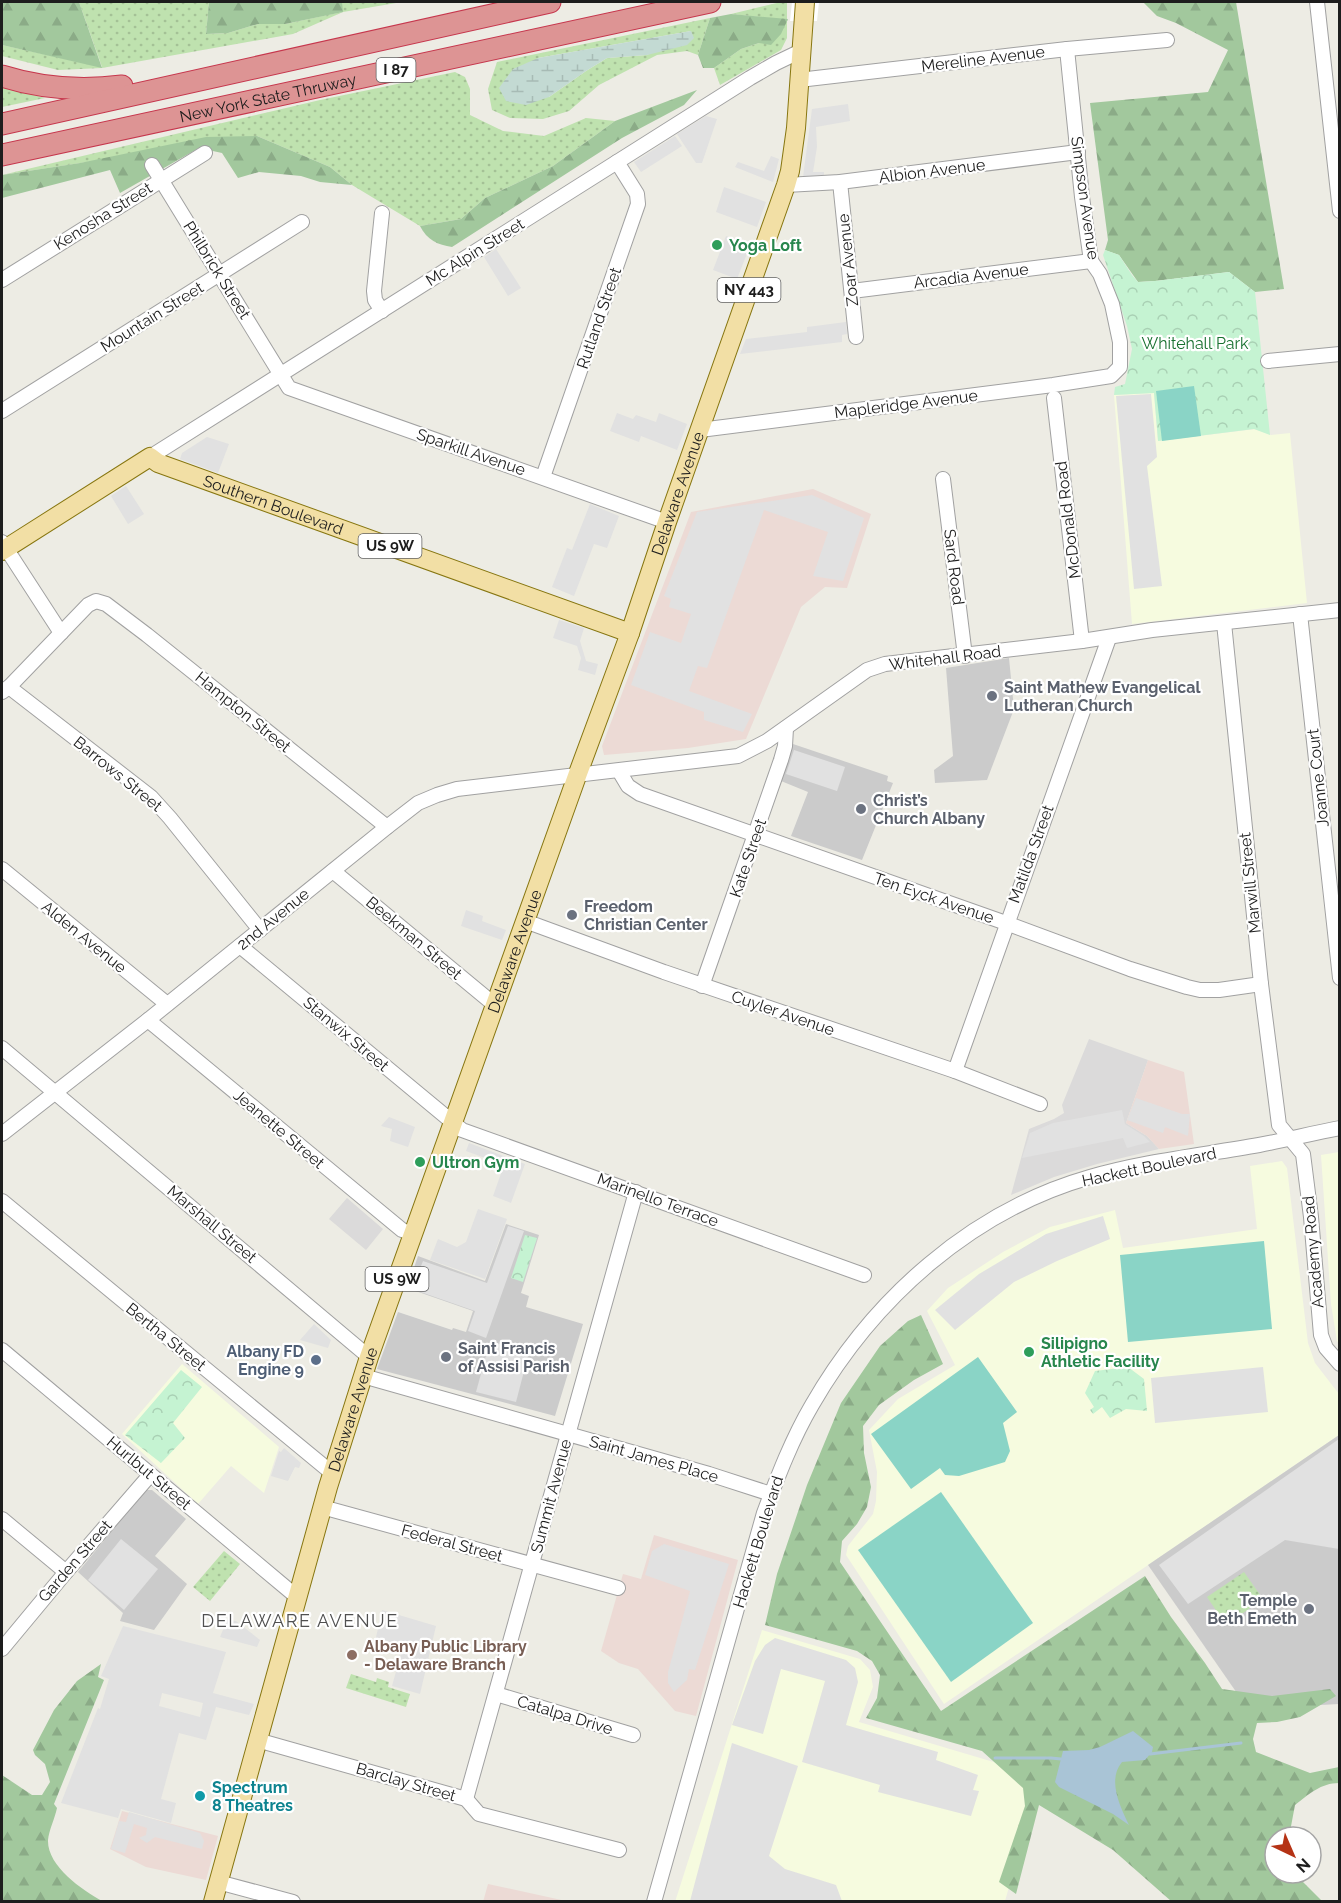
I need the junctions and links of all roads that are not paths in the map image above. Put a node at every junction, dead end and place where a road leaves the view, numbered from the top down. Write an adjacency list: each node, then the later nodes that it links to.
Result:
1 (550, 2): 8 (highway, New York State Thruway / I 87)
2 (710, 2): 12 (highway, New York State Thruway / I 87)
3 (805, 2): 7 (main road, Delaware Avenue / NY 443)
4 (1317, 2): 22 (street)
5 (1167, 40): 6 (street, Mereline Avenue)
6 (1067, 49): 10 (street, Mereline Avenue); 13 (street, Simpson Avenue)
7 (801, 51): 10 (main road, Delaware Avenue / NY 443); 17 (street, Mc Alpin Street)
8 (238, 71): 9 (highway); 11 (highway, New York State Thruway / I 87)
9 (2, 76)
10 (799, 80): 21 (main road, Delaware Avenue / NY 443)
11 (2, 124)
12 (81, 138): 15 (highway, New York State Thruway / I 87); 16 (highway)
13 (1078, 152): 20 (street, Albion Avenue); 25 (street, Simpson Avenue)
14 (205, 153): 19 (street, Kenosha Street)
15 (2, 155)
16 (2, 161)
17 (617, 162): 29 (street, Mc Alpin Street); 39 (street, Rutland Street)
18 (152, 165): 19 (street, Philbrick Street)
19 (161, 180): 26 (street, Philbrick Street); 27 (street, Kenosha Street)
20 (840, 183): 21 (street, Albion Avenue); 28 (street, Zoar Avenue)
21 (786, 185): 37 (main road, Delaware Avenue / NY 443)
22 (1340, 211)
23 (382, 213): 29 (street)
24 (302, 222): 26 (street, Mountain Street)
25 (1091, 261): 28 (street, Arcadia Avenue); 34 (street, Simpson Avenue)
26 (220, 274): 33 (street, Philbrick Street); 36 (street, Mountain Street)
27 (2, 280)
28 (852, 291): 30 (street, Zoar Avenue)
29 (381, 311): 33 (street, Mc Alpin Street)
30 (856, 337)
31 (1340, 354): 32 (street)
32 (1268, 361)
33 (281, 374): 38 (street, Mc Alpin Street); 39 (street, Sparkill Avenue)
34 (1112, 376): 37 (street, Mapleridge Avenue)
35 (1054, 398): 49 (street, McDonald Road)
36 (2, 411)
37 (700, 430): 41 (main road, Delaware Avenue / NY 443)
38 (150, 457): 42 (main road); 47 (main road, Southern Boulevard / US 9W)
39 (543, 477): 41 (street, Sparkill Avenue)
40 (943, 479): 50 (street, Sard Road)
41 (667, 522): 47 (main road, Delaware Avenue / NY 443)
42 (3, 547): 46 (street)
43 (1340, 610): 44 (street, Whitehall Road)
44 (1300, 614): 45 (street, Whitehall Road); 63 (street, Joanne Court)
45 (1224, 623): 48 (street, Whitehall Road); 64 (street, Marwill Street)
46 (61, 633): 51 (street); 55 (street, Hampton Street)
47 (630, 633): 54 (main road, Delaware Avenue / US 9W)
48 (1109, 638): 49 (street, Whitehall Road); 60 (street, Matilda Street)
49 (1082, 641): 50 (street, Whitehall Road)
50 (965, 656): 52 (street, Whitehall Road)
51 (5, 689): 61 (street, Barrows Street)
52 (786, 728): 53 (street, Whitehall Road); 56 (street, Kate Street)
53 (619, 771): 54 (street, Whitehall Road); 56 (street, Ten Eyck Avenue)
54 (576, 776): 55 (street, 2nd Avenue); 59 (main road, Delaware Avenue / US 9W)
55 (387, 827): 58 (street, 2nd Avenue)
56 (756, 836): 60 (street, Ten Eyck Avenue); 65 (street, Kate Street)
57 (2, 869): 66 (street, Alden Avenue)
58 (333, 871): 61 (street, 2nd Avenue); 67 (street, Beekman Street)
59 (525, 921): 65 (street, Cuyler Avenue); 67 (main road, Delaware Avenue / US 9W)
60 (1006, 923): 64 (street, Ten Eyck Avenue); 70 (street, Matilda Street)
61 (260, 930): 62 (street, 2nd Avenue)
62 (240, 946): 66 (street, 2nd Avenue); 73 (street, Stanwix Street)
63 (1340, 978)
64 (1261, 984): 76 (street, Marwill Street)
65 (702, 986): 70 (street, Cuyler Avenue)
66 (167, 1004): 68 (street, 2nd Avenue)
67 (496, 1006): 73 (main road, Delaware Avenue / US 9W)
68 (148, 1020): 71 (street, 2nd Avenue); 79 (street, Jeanette Street)
69 (2, 1048): 71 (street, Marshall Street)
70 (955, 1071): 72 (street, Cuyler Avenue)
71 (54, 1093): 75 (street, 2nd Avenue); 82 (street, Marshall Street)
72 (1040, 1104)
73 (453, 1123): 77 (street, Marinello Terrace); 79 (main road, Delaware Avenue / US 9W)
74 (1340, 1128): 76 (street, Hackett Boulevard)
75 (2, 1134)
76 (1290, 1138): 83 (street, Academy Road); 88 (street, Hackett Boulevard)
77 (636, 1192): 80 (street, Marinello Terrace); 85 (street, Summit Avenue)
78 (2, 1201): 86 (street, Bertha Street)
79 (413, 1234): 82 (main road, Delaware Avenue / US 9W)
80 (864, 1275)
81 (2, 1350): 87 (street, Hurlbut Street)
82 (369, 1357): 84 (main road, Delaware Avenue / US 9W)
83 (1340, 1364)
84 (363, 1376): 85 (street, Saint James Place); 86 (main road, Delaware Avenue / US 9W)
85 (568, 1435): 88 (street, Saint James Place); 91 (street, Summit Avenue)
86 (332, 1473): 89 (main road, Delaware Avenue / US 9W)
87 (150, 1474): 92 (street, Garden Street); 94 (street, Hurlbut Street)
88 (771, 1494): 104 (street, Hackett Boulevard)
89 (322, 1507): 91 (street, Federal Street); 94 (main road, Delaware Avenue / US 9W)
90 (2, 1519): 92 (street)
91 (532, 1565): 93 (street, Federal Street); 96 (street, Summit Avenue)
92 (66, 1572): 95 (street, Garden Street)
93 (618, 1588)
94 (297, 1597): 98 (main road, Delaware Avenue / US 9W)
95 (2, 1649)
96 (496, 1694): 97 (street, Catalpa Drive); 99 (street, Summit Avenue)
97 (633, 1735)
98 (257, 1740): 99 (street, Barclay Street); 101 (main road, Delaware Avenue / US 9W)
99 (466, 1799): 100 (street, Barclay Street)
100 (619, 1850)
101 (218, 1882): 102 (main road, Delaware Avenue / US 9W); 103 (street)
102 (213, 1902)
103 (293, 1902)
104 (654, 1902)

